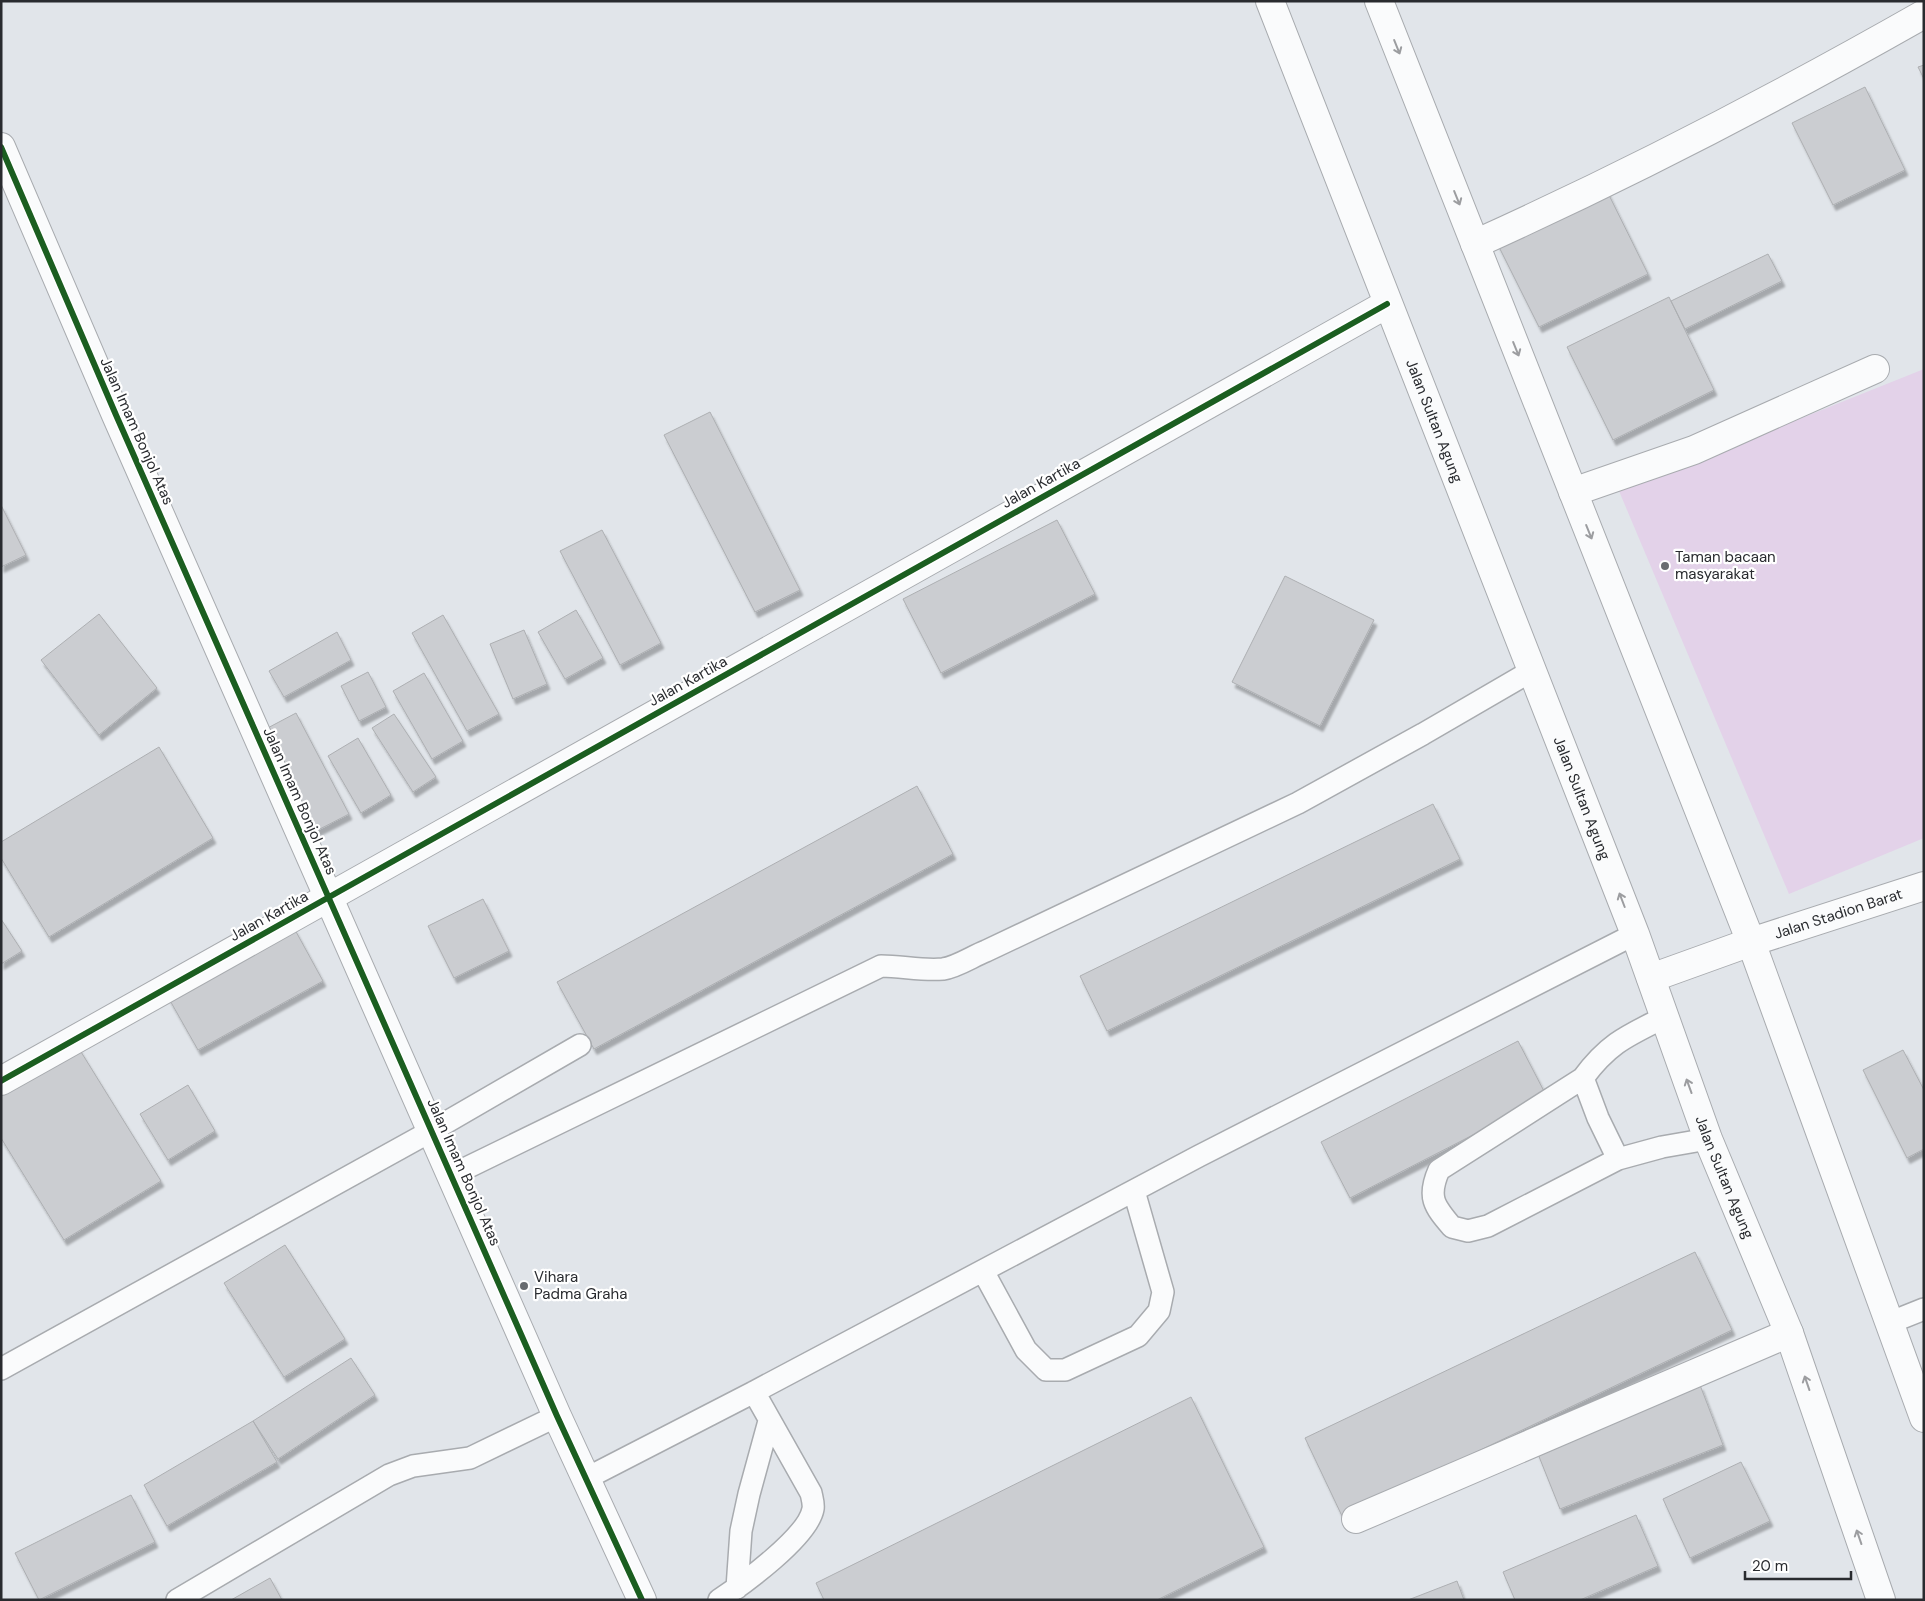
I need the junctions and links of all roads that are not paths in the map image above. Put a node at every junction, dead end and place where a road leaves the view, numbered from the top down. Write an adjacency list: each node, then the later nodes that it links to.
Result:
1 (1270, 1): 6 (street, Jalan Sultan Agung)
2 (1379, 1): 5 (street, one-way to 5)
3 (1924, 14): 5 (street)
4 (1, 148): 11 (street, Jalan Imam Bonjol Atas)
5 (1475, 244): 8 (street, one-way to 8)
6 (1387, 304): 9 (street, Jalan Sultan Agung); 11 (street, Jalan Kartika)
7 (1875, 369): 8 (street)
8 (1573, 492): 13 (street, one-way to 13)
9 (1533, 670): 12 (street, Jalan Sultan Agung, one-way to 9); 22 (lane)
10 (1924, 886): 13 (street, Jalan Stadion Barat)
11 (329, 896): 18 (street, Jalan Kartika); 19 (street, Jalan Imam Bonjol Atas)
12 (1635, 934): 14 (street, Jalan Sultan Agung); 23 (lane)
13 (1751, 942): 14 (street, Jalan Stadion Barat); 26 (street)
14 (1651, 978): 15 (street, Jalan Sultan Agung)
15 (1665, 1017): 17 (lane); 20 (street, Jalan Sultan Agung, one-way to 15)
16 (580, 1045): 19 (lane)
17 (1583, 1078): 21 (lane); 21 (lane)
18 (1, 1081)
19 (433, 1130): 22 (street, Jalan Imam Bonjol Atas); 28 (lane)
20 (1708, 1139): 21 (lane); 27 (street, Jalan Sultan Agung)
21 (1618, 1158)
22 (452, 1175): 30 (street, Jalan Imam Bonjol Atas)
23 (1134, 1191): 24 (lane); 24 (lane)
24 (983, 1271): 29 (lane)
25 (1924, 1309): 26 (lane)
26 (1889, 1323): 31 (street)
27 (1789, 1333): 34 (street); 39 (street, Jalan Sultan Agung, one-way to 27)
28 (1, 1369)
29 (754, 1392): 32 (lane); 33 (lane)
30 (557, 1416): 33 (street, Jalan Imam Bonjol Atas); 36 (lane)
31 (1924, 1418)
32 (769, 1421): 35 (lane); 35 (lane)
33 (587, 1478): 37 (street, Jalan Imam Bonjol Atas)
34 (1356, 1519)
35 (737, 1588): 38 (lane)
36 (176, 1600)
37 (642, 1600)
38 (718, 1600)
39 (1881, 1600)

